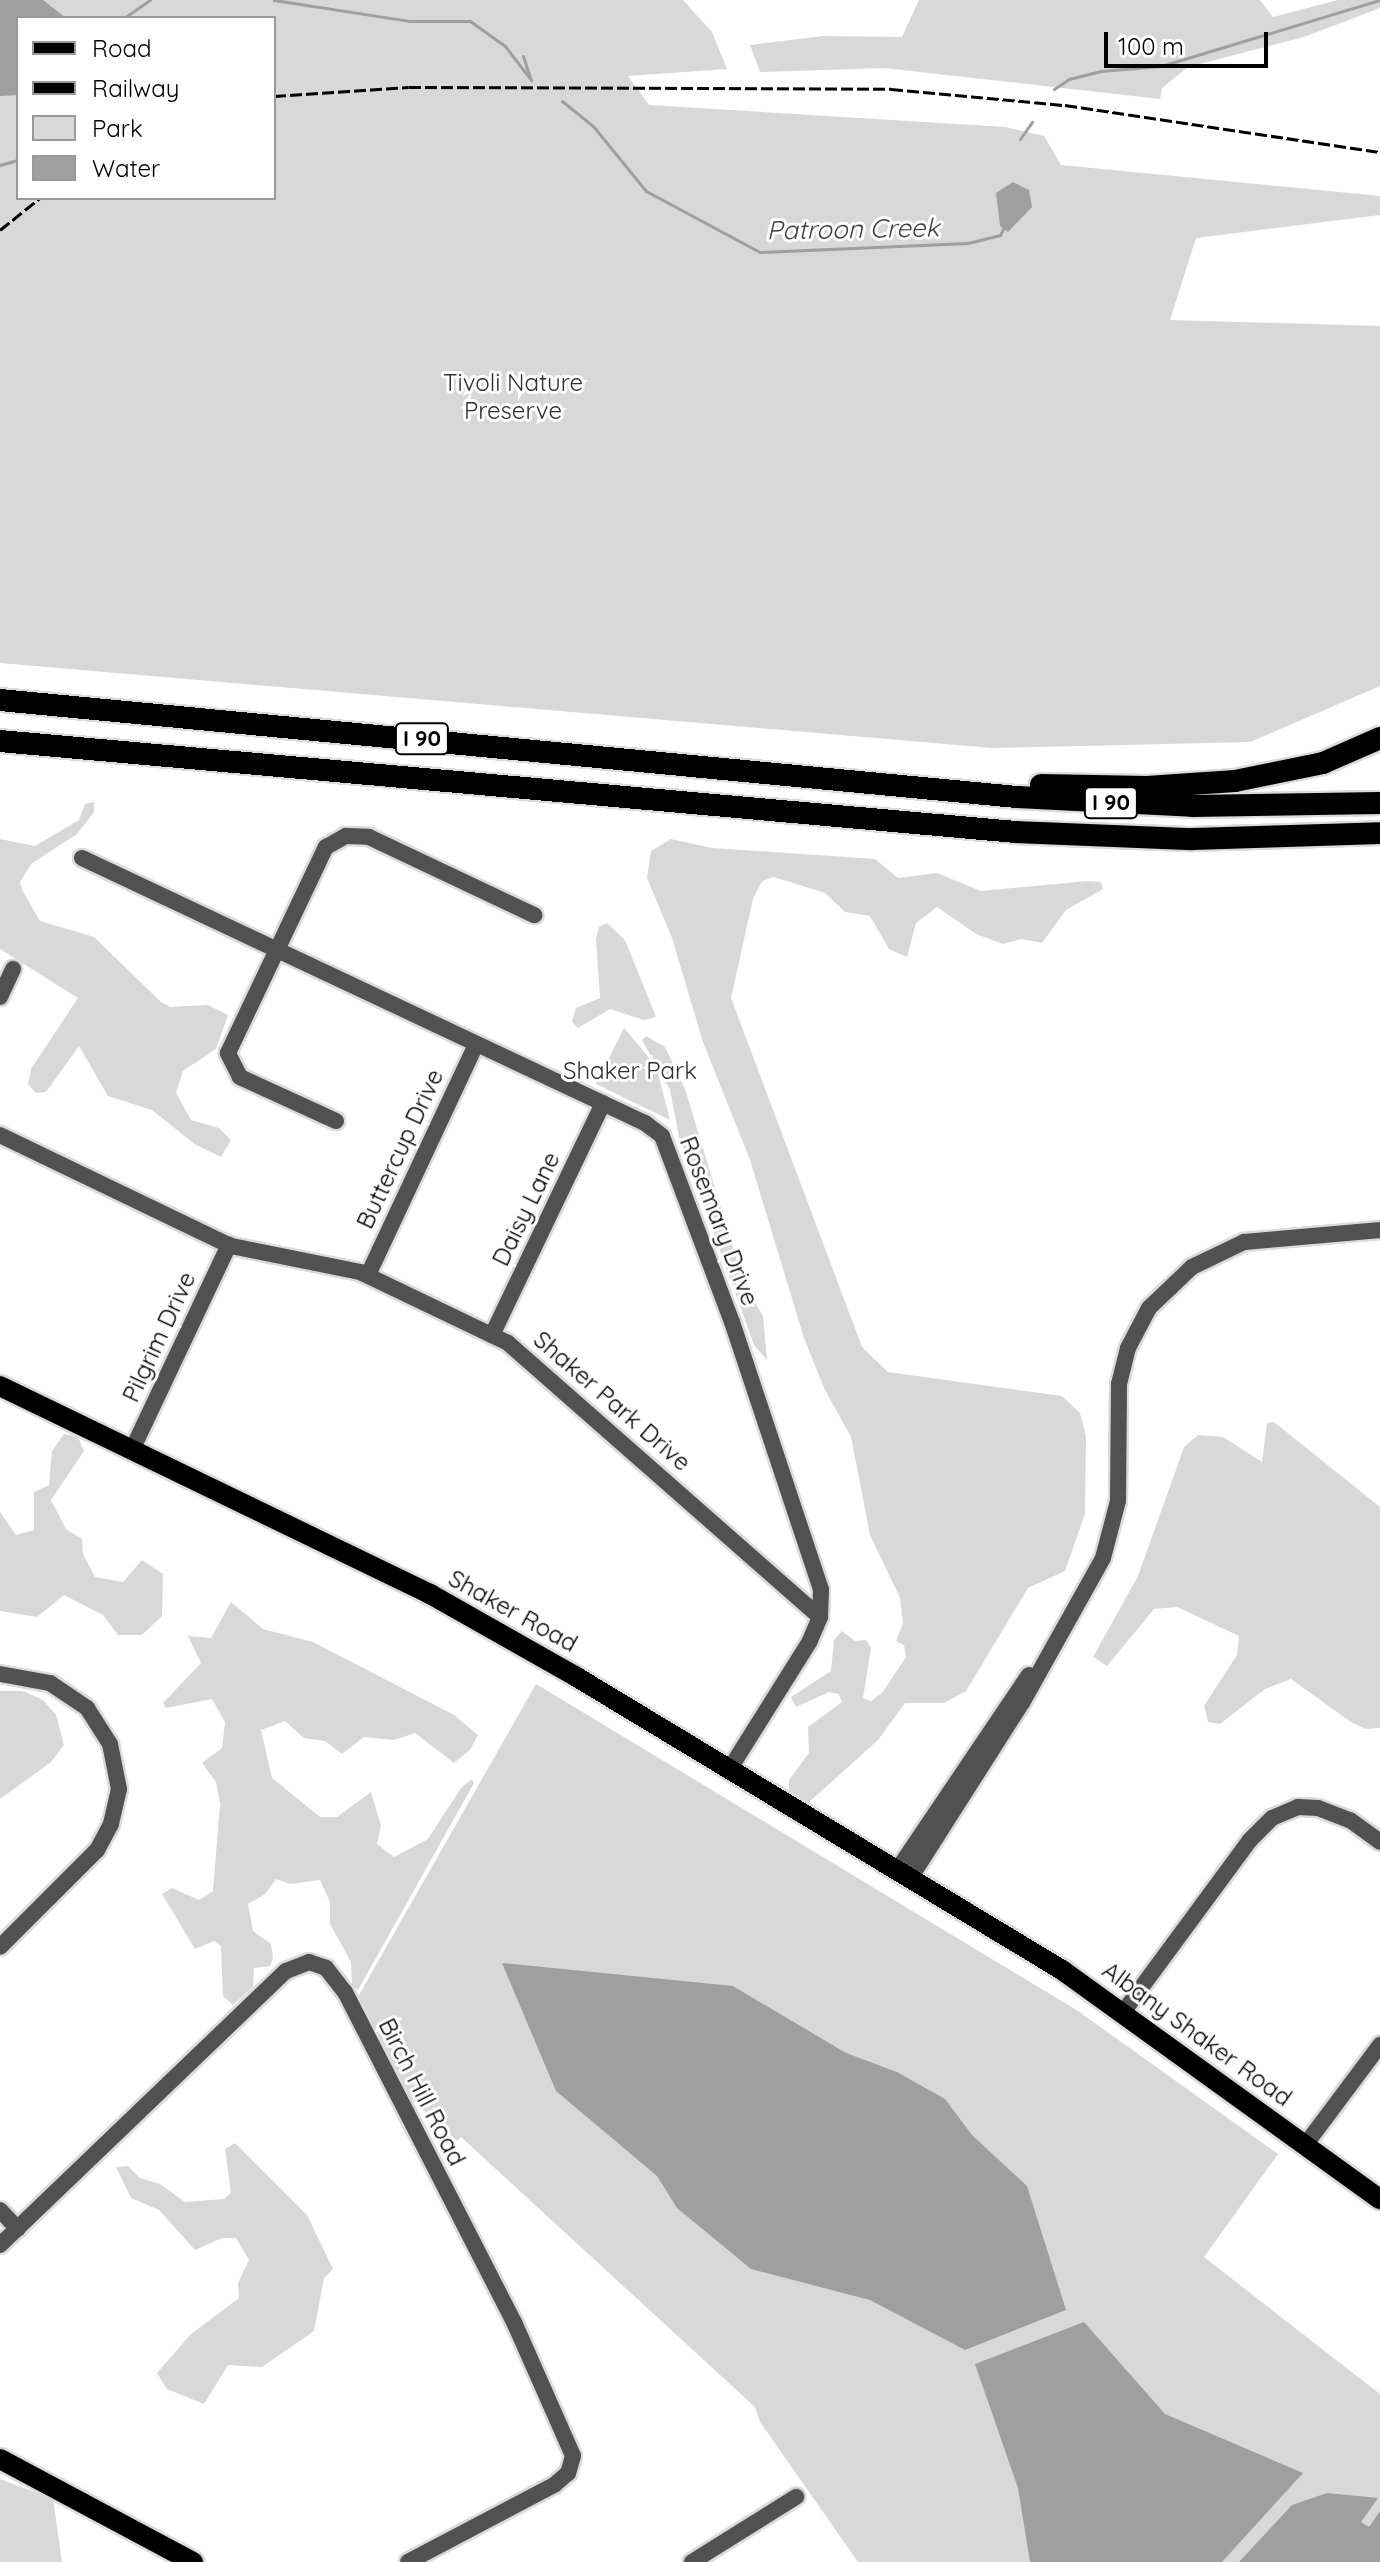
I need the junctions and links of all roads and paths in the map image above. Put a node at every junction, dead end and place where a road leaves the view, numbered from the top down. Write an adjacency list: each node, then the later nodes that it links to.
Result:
1 (0, 700): 4 (highway, I 90)
2 (1380, 738): 4 (highway)
3 (0, 741): 6 (highway, I 90)
4 (844, 779): 5 (highway, I 90)
5 (1380, 803)
6 (1380, 833)
7 (82, 858): 9 (street, Rosemary Drive)
8 (534, 915): 9 (street)
9 (277, 948): 12 (street, Rosemary Drive); 14 (street)
10 (13, 969): 11 (street)
11 (0, 997)
12 (476, 1044): 13 (street, Rosemary Drive); 18 (street, Buttercup Drive)
13 (603, 1103): 19 (street, Daisy Lane); 22 (street, Rosemary Drive)
14 (336, 1121)
15 (0, 1135): 17 (street, Shaker Park Drive)
16 (1380, 1230): 26 (street)
17 (229, 1245): 18 (street, Shaker Park Drive); 21 (street, Pilgrim Drive)
18 (368, 1275): 19 (street, Shaker Park Drive)
19 (492, 1335): 22 (street, Shaker Park Drive)
20 (0, 1386): 21 (main road, Shaker Road)
21 (132, 1450): 24 (main road, Shaker Road)
22 (820, 1617): 24 (street)
23 (0, 1674): 28 (street)
24 (729, 1770): 26 (main road, Shaker Road)
25 (1380, 1842): 29 (street)
26 (905, 1873): 27 (main road, Shaker Road)
27 (980, 1918): 29 (main road, Albany Shaker Road)
28 (0, 1947)
29 (1124, 2011): 31 (main road, Albany Shaker Road)
30 (1380, 2045): 31 (street)
31 (1306, 2144): 32 (main road, Albany Shaker Road)
32 (1380, 2199)
33 (0, 2210): 34 (street)
34 (18, 2229): 35 (street, Birch Hill Road); 39 (street, Birch Hill Road)
35 (0, 2245)
36 (2, 2449): 38 (main road)
37 (796, 2497): 40 (street)
38 (193, 2562)
39 (408, 2562)
40 (692, 2562)

